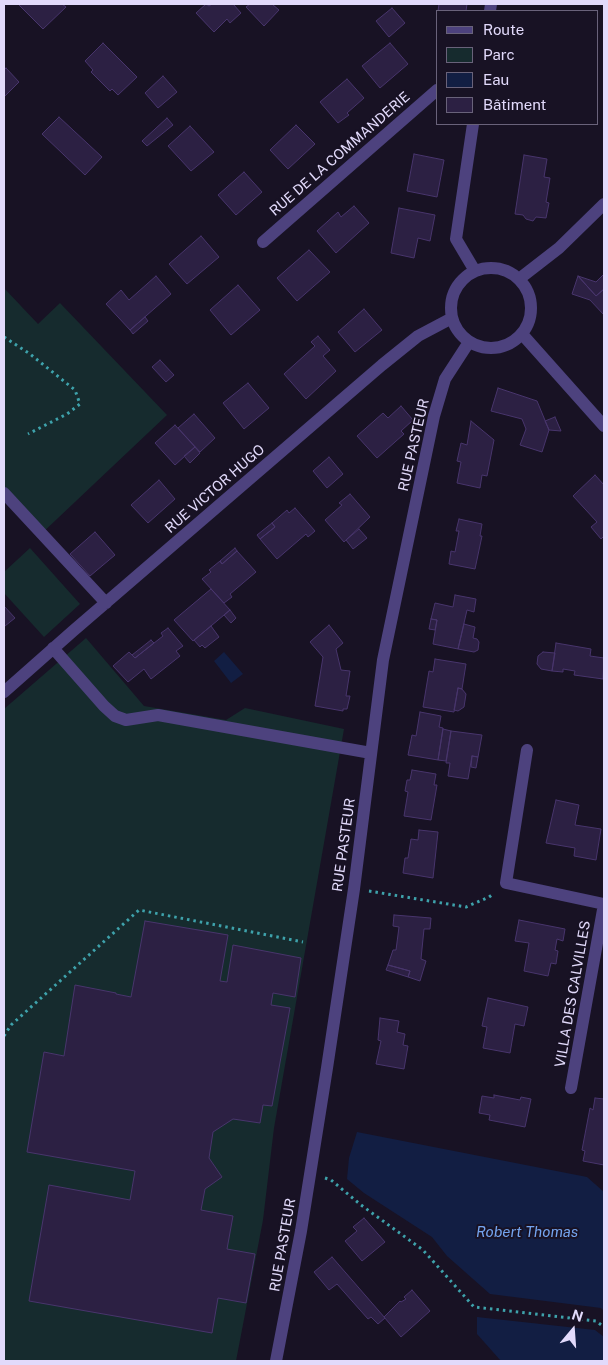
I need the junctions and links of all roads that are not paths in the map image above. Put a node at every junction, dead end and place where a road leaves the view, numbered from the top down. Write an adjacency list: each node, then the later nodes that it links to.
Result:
1 (436, 91): 4 (street, RUE DE LA COMMANDERIE)
2 (473, 125): 5 (street)
3 (604, 204): 6 (street)
4 (263, 242)
5 (475, 271): 6 (street); 7 (street)
6 (519, 279): 8 (street)
7 (452, 318): 9 (street); 12 (street, RUE VICTOR HUGO)
8 (522, 334): 9 (street); 10 (street)
9 (468, 342): 16 (street, RUE PASTEUR)
10 (604, 426)
11 (4, 492): 12 (street)
12 (106, 603): 13 (street, RUE VICTOR HUGO)
13 (53, 648): 14 (street, RUE VICTOR HUGO); 16 (street)
14 (4, 692)
15 (528, 750): 17 (street)
16 (371, 752): 19 (street, RUE PASTEUR)
17 (604, 904): 18 (street, VILLA DES CALVILLES)
18 (571, 1088)
19 (276, 1361)

